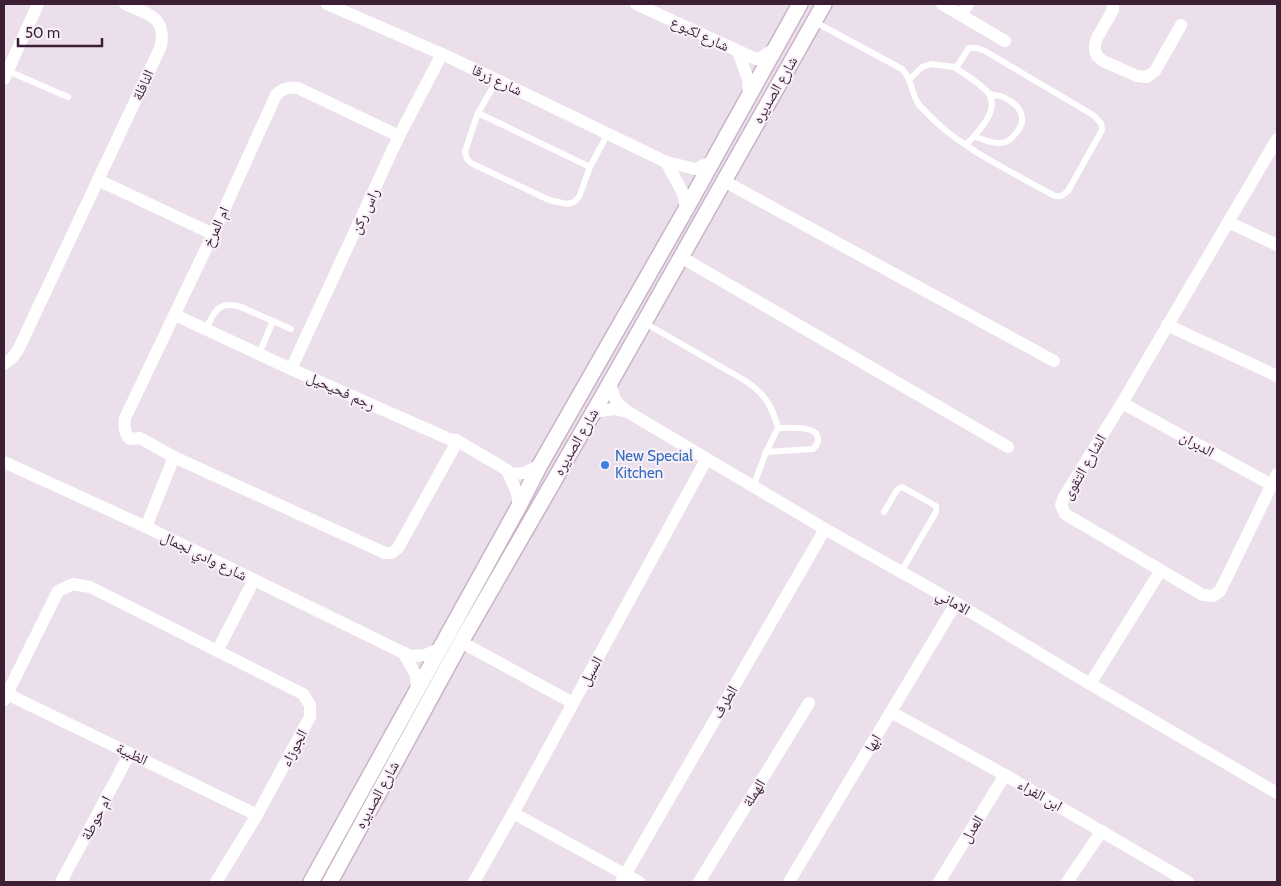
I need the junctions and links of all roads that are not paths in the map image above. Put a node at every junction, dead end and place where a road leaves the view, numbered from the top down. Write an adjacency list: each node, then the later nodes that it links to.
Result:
1 (38, 4): 17 (street)
2 (125, 4): 32 (street, النافلة)
3 (636, 4): 14 (street, شارع لكبوع)
4 (800, 4): 13 (main road, شارع الصديره)
5 (824, 4): 10 (main road, شارع الصديره)
6 (942, 4): 9 (street)
7 (1113, 4): 11 (street)
8 (336, 6): 15 (street, شارع زرقا)
9 (965, 9): 12 (street)
10 (814, 22): 19 (lane); 33 (main road, شارع الصديره)
11 (1181, 25)
12 (1005, 41)
13 (774, 49): 14 (street, شارع لكبوع); 21 (main road, شارع الصديره)
14 (738, 52): 21 (street, شارع لكبوع)
15 (442, 54): 18 (street, شارع زرقا); 25 (street, راس ركن)
16 (954, 67): 19 (lane); 20 (lane); 28 (lane)
17 (6, 75): 22 (lane)
18 (497, 80): 23 (lane); 24 (street, شارع زرقا)
19 (909, 80): 28 (lane)
20 (989, 94): 26 (lane); 26 (lane)
21 (749, 95): 30 (main road, شارع الصديره)
22 (68, 97)
23 (478, 113): 31 (lane); 31 (lane)
24 (608, 133): 29 (street, شارع زرقا); 31 (lane)
25 (399, 136): 36 (street, ام المرخ); 48 (street, راس ركن)
26 (974, 136): 28 (lane)
27 (1277, 139): 35 (street, الشارع التقوى)
28 (966, 145)
29 (666, 162): 30 (street, شارع زرقا); 34 (street)
30 (711, 162): 34 (main road, شارع الصديره)
31 (590, 166)
32 (98, 180): 36 (street); 47 (street, النافلة)
33 (724, 181): 38 (main road, شارع الصديره); 46 (street)
34 (686, 209): 61 (main road, شارع الصديره)
35 (1228, 222): 37 (street); 42 (street, الشارع التقوى)
36 (213, 234): 39 (street, ام المرخ)
37 (1277, 245)
38 (681, 257): 41 (main road, شارع الصديره); 56 (street)
39 (175, 315): 44 (street, رجم فحيحيل); 58 (street, ام المرخ)
40 (273, 321): 43 (lane); 44 (lane); 45 (lane)
41 (644, 322): 50 (main road, شارع الصديره); 54 (lane)
42 (1167, 325): 49 (street); 51 (street, الشارع التقوى)
43 (291, 329)
44 (206, 330): 45 (street, رجم فحيحيل)
45 (259, 354): 48 (street, رجم فحيحيل)
46 (1054, 360)
47 (4, 364)
48 (291, 369): 55 (street, رجم فحيحيل)
49 (1277, 376)
50 (610, 382): 52 (main road, شارع الصديره); 53 (street, الاماني)
51 (1122, 403): 63 (street, الدبران); 69 (street, الشارع التقوى)
52 (593, 412): 53 (street, الاماني); 73 (main road, شارع الصديره)
53 (628, 412): 59 (street, الاماني)
54 (778, 428): 57 (lane); 57 (lane)
55 (456, 440): 58 (street, ام المرخ); 62 (street, رجم فحيحيل)
56 (1008, 446)
57 (766, 452): 64 (lane)
58 (174, 457): 67 (street)
59 (706, 460): 64 (street, الاماني); 81 (street, السيل)
60 (4, 462): 67 (street, شارع وادي لجمال)
61 (540, 465): 62 (street, رجم فحيحيل); 65 (main road, شارع الصديره)
62 (507, 470): 65 (street)
63 (1275, 480): 69 (street, الشارع التقوى)
64 (753, 487): 68 (street, الاماني)
65 (519, 506): 74 (main road, شارع الصديره)
66 (884, 512): 70 (lane)
67 (146, 528): 71 (street, شارع وادي لجمال)
68 (825, 529): 70 (street, الاماني); 89 (street, الطرف)
69 (1161, 570): 77 (street)
70 (901, 572): 72 (street, الاماني)
71 (254, 580): 75 (street); 76 (street, شارع وادي لجمال)
72 (956, 603): 77 (street, الاماني); 82 (street, ابها)
73 (461, 642): 81 (street); 93 (main road, شارع الصديره)
74 (439, 649): 76 (street, شارع وادي لجمال); 78 (main road, شارع الصديره)
75 (217, 651): 79 (street, الجوزاء); 87 (street, الجوزاء)
76 (404, 652): 78 (street)
77 (1090, 684): 85 (street, الاماني)
78 (417, 691): 92 (main road, شارع الصديره)
79 (5, 697): 83 (street, الظبية)
80 (809, 703): 96 (street, الهملة)
81 (573, 704): 86 (street, السيل)
82 (891, 712): 84 (street, ابن الفراء); 97 (street, ابها)
83 (130, 753): 87 (street, الظبية); 90 (street, ام حوطة)
84 (1006, 775): 88 (street, ابن الفراء); 98 (street, العدل)
85 (1277, 793)
86 (513, 813): 89 (street); 94 (street, السيل)
87 (258, 815): 91 (street, الجوزاء)
88 (1102, 831): 99 (street); 100 (street, ابن الفراء)
89 (623, 878): 95 (street)
90 (61, 882)
91 (216, 882)
92 (311, 882)
93 (330, 882)
94 (474, 882)
95 (639, 882)
96 (698, 882)
97 (789, 882)
98 (939, 882)
99 (1067, 882)
100 (1188, 882)

